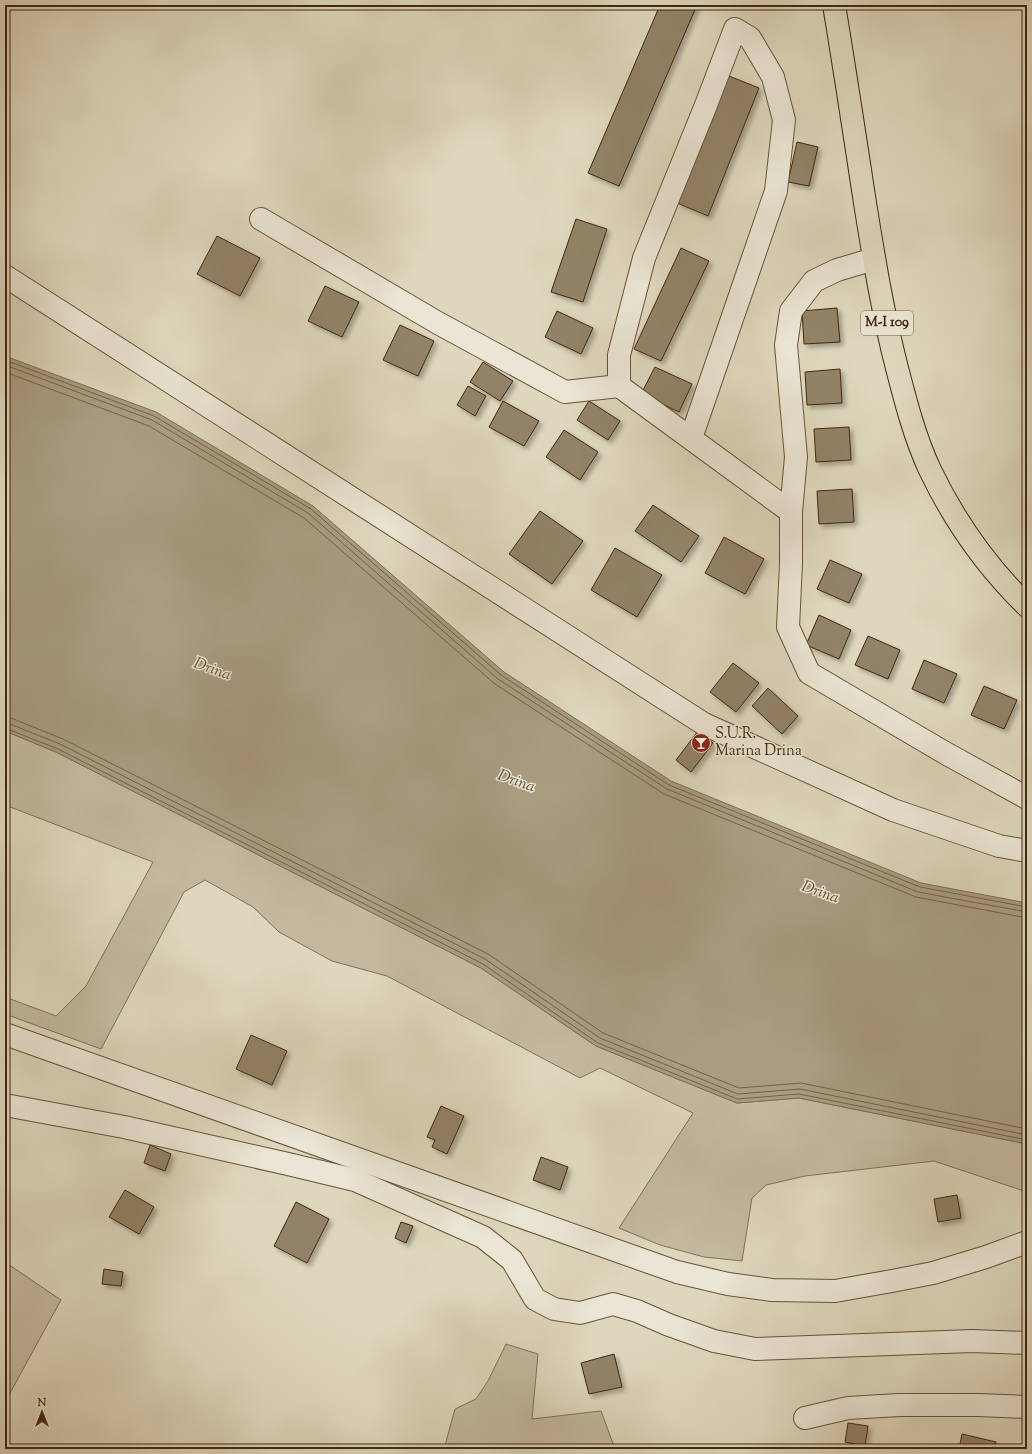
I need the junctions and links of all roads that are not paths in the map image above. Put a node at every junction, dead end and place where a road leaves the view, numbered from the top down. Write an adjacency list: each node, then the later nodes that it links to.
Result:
1 (834, 5): 3 (main road, M-I 109)
2 (261, 219): 5 (street)
3 (874, 260): 7 (street); 8 (main road, M-I 109)
4 (5, 276): 10 (street)
5 (619, 386): 6 (street); 6 (street)
6 (691, 438): 7 (street)
7 (792, 512): 9 (street)
8 (1027, 606)
9 (1027, 798)
10 (1027, 851)
11 (5, 1034): 13 (street)
12 (5, 1105): 13 (street)
13 (359, 1170): 14 (street); 15 (street)
14 (1027, 1242)
15 (1027, 1343)
16 (1027, 1408): 17 (street)
17 (805, 1418)

